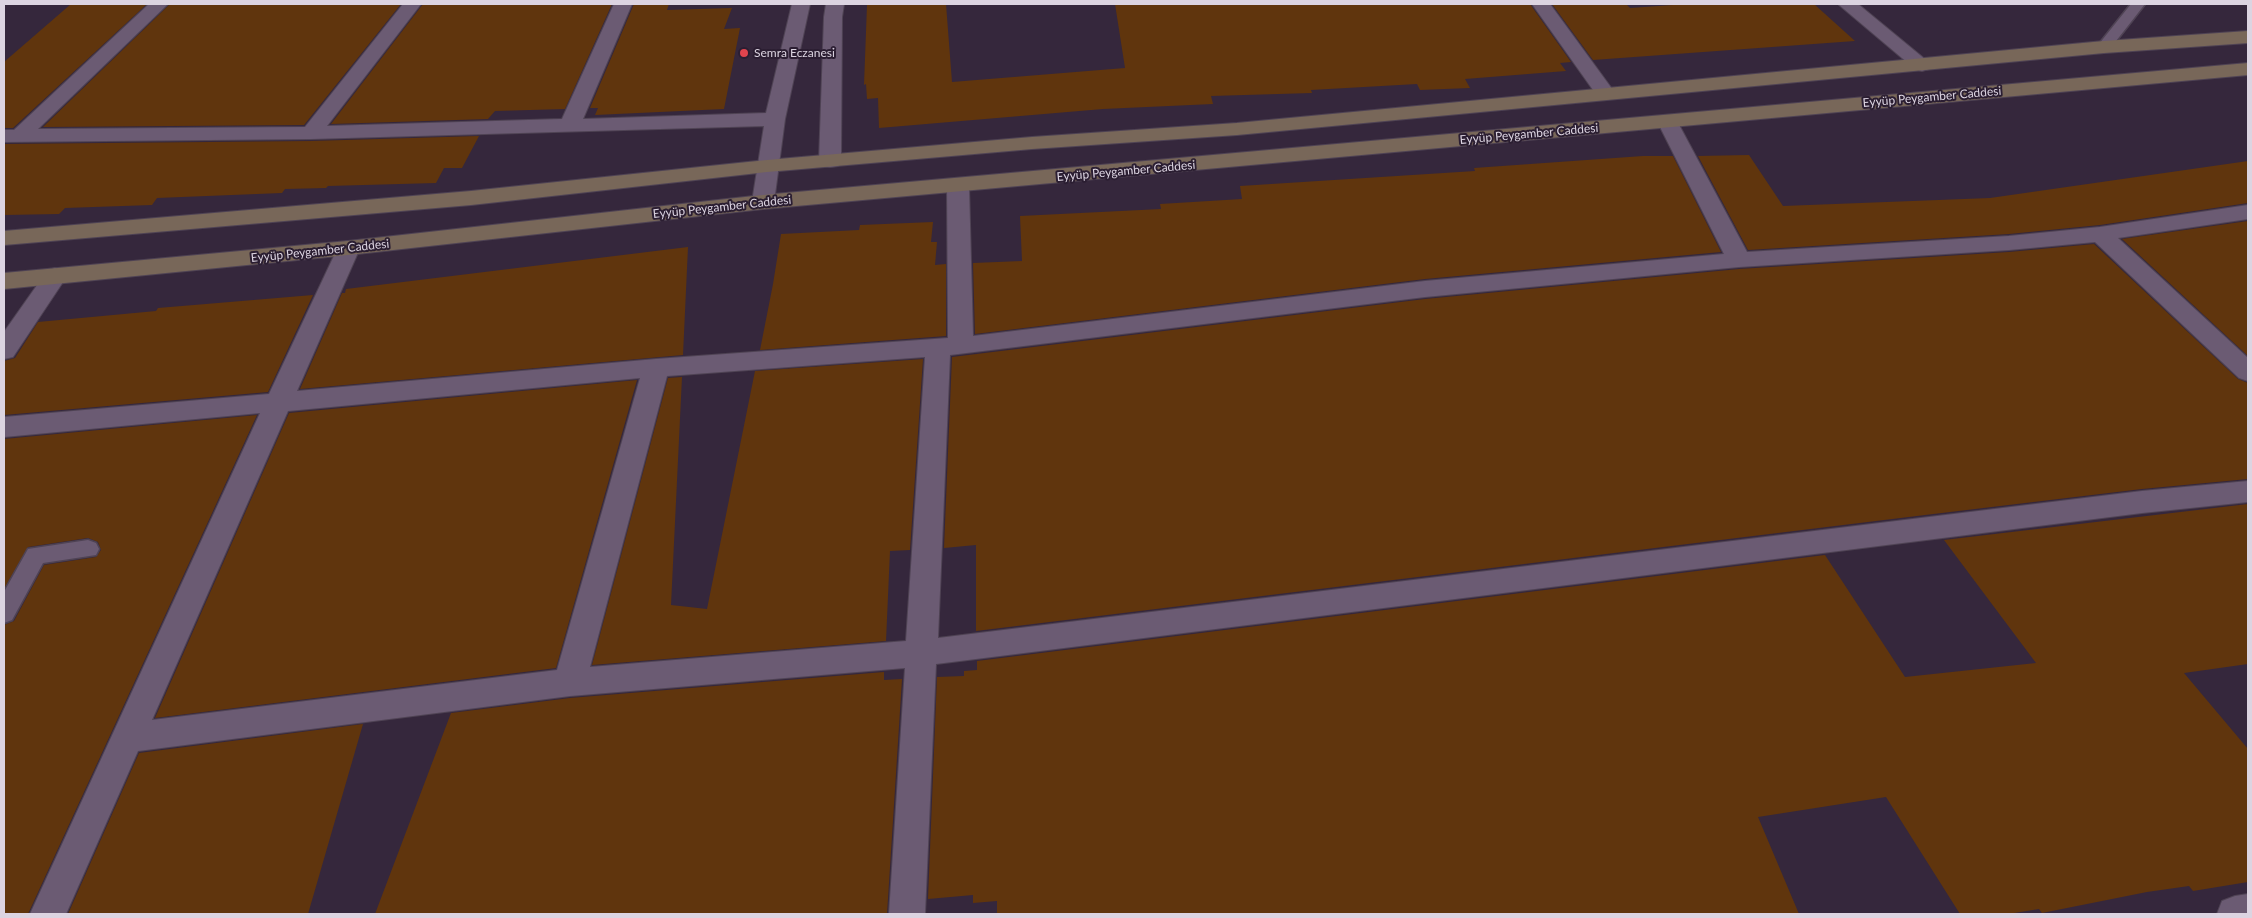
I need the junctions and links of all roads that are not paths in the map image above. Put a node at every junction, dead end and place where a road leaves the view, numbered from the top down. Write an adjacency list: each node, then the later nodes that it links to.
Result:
1 (159, 4): 18 (street)
2 (412, 4): 17 (street)
3 (622, 4): 16 (street)
4 (801, 4): 14 (street)
5 (835, 4): 19 (street)
6 (1541, 4): 13 (street)
7 (1847, 4): 11 (street)
8 (2138, 4): 10 (lane)
9 (2248, 37): 10 (main road)
10 (2104, 47): 11 (main road)
11 (1922, 65): 13 (main road)
12 (2248, 69): 15 (main road, Eyyüp Peygamber Caddesi)
13 (1605, 93): 19 (main road)
14 (776, 119): 16 (street); 20 (street)
15 (1667, 121): 21 (main road, Eyyüp Peygamber Caddesi); 27 (street)
16 (570, 125): 17 (street)
17 (311, 133): 18 (street)
18 (12, 136)
19 (830, 161): 20 (main road)
20 (767, 166): 22 (street); 25 (main road)
21 (958, 186): 22 (main road, Eyyüp Peygamber Caddesi); 30 (street)
22 (764, 202): 26 (main road, Eyyüp Peygamber Caddesi)
23 (2248, 212): 24 (street)
24 (2100, 234): 27 (street); 33 (street)
25 (4, 238)
26 (348, 248): 28 (main road, Eyyüp Peygamber Caddesi); 34 (street)
27 (1739, 260): 30 (street)
28 (54, 276): 29 (main road, Eyyüp Peygamber Caddesi); 31 (street)
29 (4, 281)
30 (950, 346): 32 (street); 40 (street)
31 (4, 352)
32 (656, 368): 34 (street); 41 (street)
33 (2248, 372)
34 (278, 402): 35 (street); 42 (street)
35 (4, 427)
36 (2248, 492): 40 (street)
37 (88, 549): 38 (lane)
38 (12, 583): 39 (lane)
39 (4, 613)
40 (922, 653): 41 (street); 45 (street)
41 (570, 682): 42 (street)
42 (126, 738): 44 (street)
43 (2248, 912): 46 (street)
44 (48, 914)
45 (907, 914)
46 (2235, 914)

